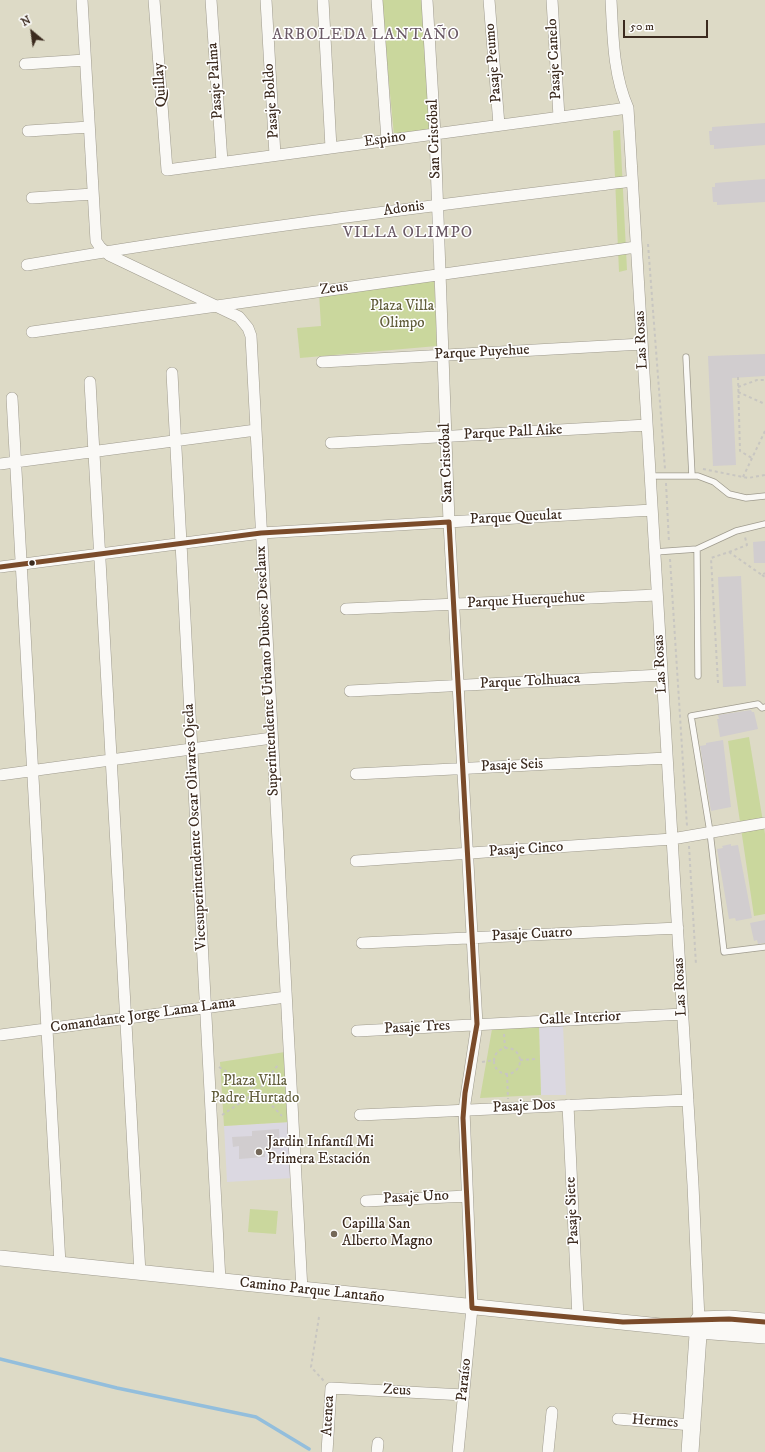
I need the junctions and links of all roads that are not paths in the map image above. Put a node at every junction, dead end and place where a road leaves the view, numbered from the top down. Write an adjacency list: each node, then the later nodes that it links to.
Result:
1 (82, 0): 11 (street)
2 (154, 0): 23 (street, Quillay)
3 (211, 0): 22 (street, Pasaje Palma)
4 (266, 0): 21 (street, Pasaje Boldo)
5 (323, 0): 20 (street)
6 (377, 0): 19 (street)
7 (427, 0): 18 (street, San Cristóbal)
8 (488, 0): 15 (street, Pasaje Peumo)
9 (552, 0): 14 (street, Pasaje Canelo)
10 (611, 0): 13 (street, Las Rosas)
11 (85, 60): 12 (street); 16 (street)
12 (25, 64)
13 (628, 108): 14 (street, Espino); 24 (street, Las Rosas)
14 (559, 117): 15 (street, Espino)
15 (499, 125): 18 (street, Espino)
16 (89, 127): 17 (street); 25 (street)
17 (28, 132)
18 (435, 134): 19 (street, Espino); 27 (street, San Cristóbal)
19 (387, 140): 20 (street, Espino)
20 (331, 148): 21 (street, Espino)
21 (275, 155): 22 (street, Espino)
22 (222, 162): 23 (street, Espino)
23 (167, 170)
24 (632, 181): 27 (street, Adonis); 28 (street, Las Rosas)
25 (93, 194): 26 (street); 29 (street)
26 (32, 198)
27 (437, 205): 29 (street, Adonis); 31 (street, San Cristóbal)
28 (636, 247): 31 (street, Zeus); 34 (street, Las Rosas)
29 (104, 252): 30 (street, Adonis); 32 (street, Superintendente Urbano Dubosc Desclaux)
30 (27, 265)
31 (440, 274): 32 (street, Zeus); 35 (street, San Cristóbal)
32 (216, 306): 33 (street, Zeus); 42 (street, Superintendente Urbano Dubosc Desclaux)
33 (32, 332)
34 (642, 344): 35 (street, Parque Puyehue); 41 (street, Las Rosas)
35 (443, 355): 37 (street, Parque Puyehue); 43 (street, San Cristóbal)
36 (686, 356): 50 (lane)
37 (322, 362)
38 (172, 373): 44 (street, Vicesuperintendente Oscar Olivares Ojeda)
39 (90, 382): 46 (street)
40 (12, 398): 47 (street)
41 (647, 425): 43 (street, Parque Pall Aike); 49 (street, Las Rosas)
42 (256, 430): 44 (street); 55 (street, Superintendente Urbano Dubosc Desclaux)
43 (446, 436): 45 (street, Parque Pall Aike); 53 (street, San Cristóbal)
44 (175, 441): 46 (street); 56 (street, Vicesuperintendente Oscar Olivares Ojeda)
45 (331, 442)
46 (94, 451): 47 (street); 59 (street)
47 (16, 462): 48 (street); 60 (street)
48 (0, 464)
49 (650, 476): 50 (lane); 52 (street, Las Rosas)
50 (692, 476): 51 (lane)
51 (765, 496)
52 (652, 510): 53 (street, Parque Queulat); 58 (street, Las Rosas)
53 (449, 522): 55 (street, Parque Queulat); 63 (street, San Cristóbal)
54 (765, 524): 57 (lane)
55 (261, 532): 56 (street, Parque Queulat); 70 (street, Superintendente Urbano Dubosc Desclaux)
56 (181, 543): 59 (street, Parque Queulat); 71 (street, Vicesuperintendente Oscar Olivares Ojeda)
57 (697, 549): 58 (lane); 66 (lane)
58 (655, 552): 62 (street, Las Rosas)
59 (99, 554): 60 (street, Parque Queulat); 73 (street)
60 (22, 564): 61 (street, Parque Queulat); 75 (street)
61 (0, 567)
62 (657, 595): 63 (street, Parque Huerquehue); 65 (street, Las Rosas)
63 (454, 604): 64 (street, Parque Huerquehue); 67 (street, San Cristóbal)
64 (346, 609)
65 (662, 675): 67 (street, Parque Tolhuaca); 72 (street, Las Rosas)
66 (698, 676)
67 (458, 685): 68 (street, Parque Tolhuaca); 74 (street, San Cristóbal)
68 (350, 691)
69 (765, 708): 79 (lane)
70 (272, 738): 71 (street); 87 (street, Superintendente Urbano Dubosc Desclaux)
71 (192, 749): 73 (street); 88 (street, Vicesuperintendente Oscar Olivares Ojeda)
72 (667, 758): 74 (street, Pasaje Seis); 80 (street, Las Rosas)
73 (111, 760): 75 (street); 90 (street)
74 (462, 768): 76 (street, Pasaje Seis); 81 (street, San Cristóbal)
75 (33, 771): 77 (street); 92 (street)
76 (356, 774)
77 (0, 775)
78 (765, 823): 79 (street, Pasaje Cinco)
79 (710, 832): 80 (street, Pasaje Cinco); 86 (lane)
80 (672, 839): 81 (street, Pasaje Cinco); 83 (street, Las Rosas)
81 (467, 854): 82 (street, Pasaje Cinco); 84 (street, San Cristóbal)
82 (356, 861)
83 (678, 928): 84 (street, Pasaje Cuatro); 89 (street, Las Rosas)
84 (472, 938): 85 (street, Pasaje Cuatro); 91 (street, San Cristóbal)
85 (362, 943)
86 (765, 947)
87 (286, 997): 88 (street, Comandante Jorge Lama Lama); 105 (street, Superintendente Urbano Dubosc Desclaux)
88 (205, 1008): 90 (street, Comandante Jorge Lama Lama); 104 (street, Vicesuperintendente Oscar Olivares Ojeda)
89 (683, 1014): 91 (street, Calle Interior); 95 (street, Las Rosas)
90 (125, 1018): 92 (street, Comandante Jorge Lama Lama); 103 (street)
91 (477, 1024): 93 (street, Pasaje Tres); 97 (street, San Cristóbal)
92 (47, 1029): 94 (street, Comandante Jorge Lama Lama); 102 (street)
93 (357, 1031)
94 (0, 1035)
95 (688, 1100): 96 (street, Pasaje Dos); 109 (street, Las Rosas)
96 (568, 1105): 97 (street, Pasaje Dos); 107 (street, Pasaje Siete)
97 (464, 1110): 98 (street, Pasaje Dos); 99 (street, San Cristóbal)
98 (360, 1115)
99 (467, 1196): 100 (street, Pasaje Uno); 106 (street, San Cristóbal)
100 (366, 1201)
101 (0, 1258): 102 (main road, Camino Parque Lantaño)
102 (60, 1264): 103 (main road, Camino Parque Lantaño)
103 (140, 1273): 104 (main road, Camino Parque Lantaño)
104 (220, 1281): 105 (main road, Camino Parque Lantaño)
105 (302, 1290): 106 (main road, Camino Parque Lantaño)
106 (472, 1308): 107 (main road, Camino Parque Lantaño); 112 (street, Paraíso)
107 (578, 1318): 109 (main road, Camino Parque Lantaño)
108 (765, 1322): 109 (main road, Camino Parque Lantaño)
109 (699, 1325): 110 (main road, Camino Parque Lantaño); 115 (main road)
110 (765, 1335)
111 (331, 1388): 112 (street, Zeus); 116 (street, Atenea)
112 (464, 1394): 117 (street, Paraíso)
113 (552, 1412): 118 (street)
114 (618, 1419): 115 (street, Hermes)
115 (692, 1425): 119 (main road)
116 (327, 1452)
117 (458, 1452)
118 (548, 1452)
119 (690, 1452)

